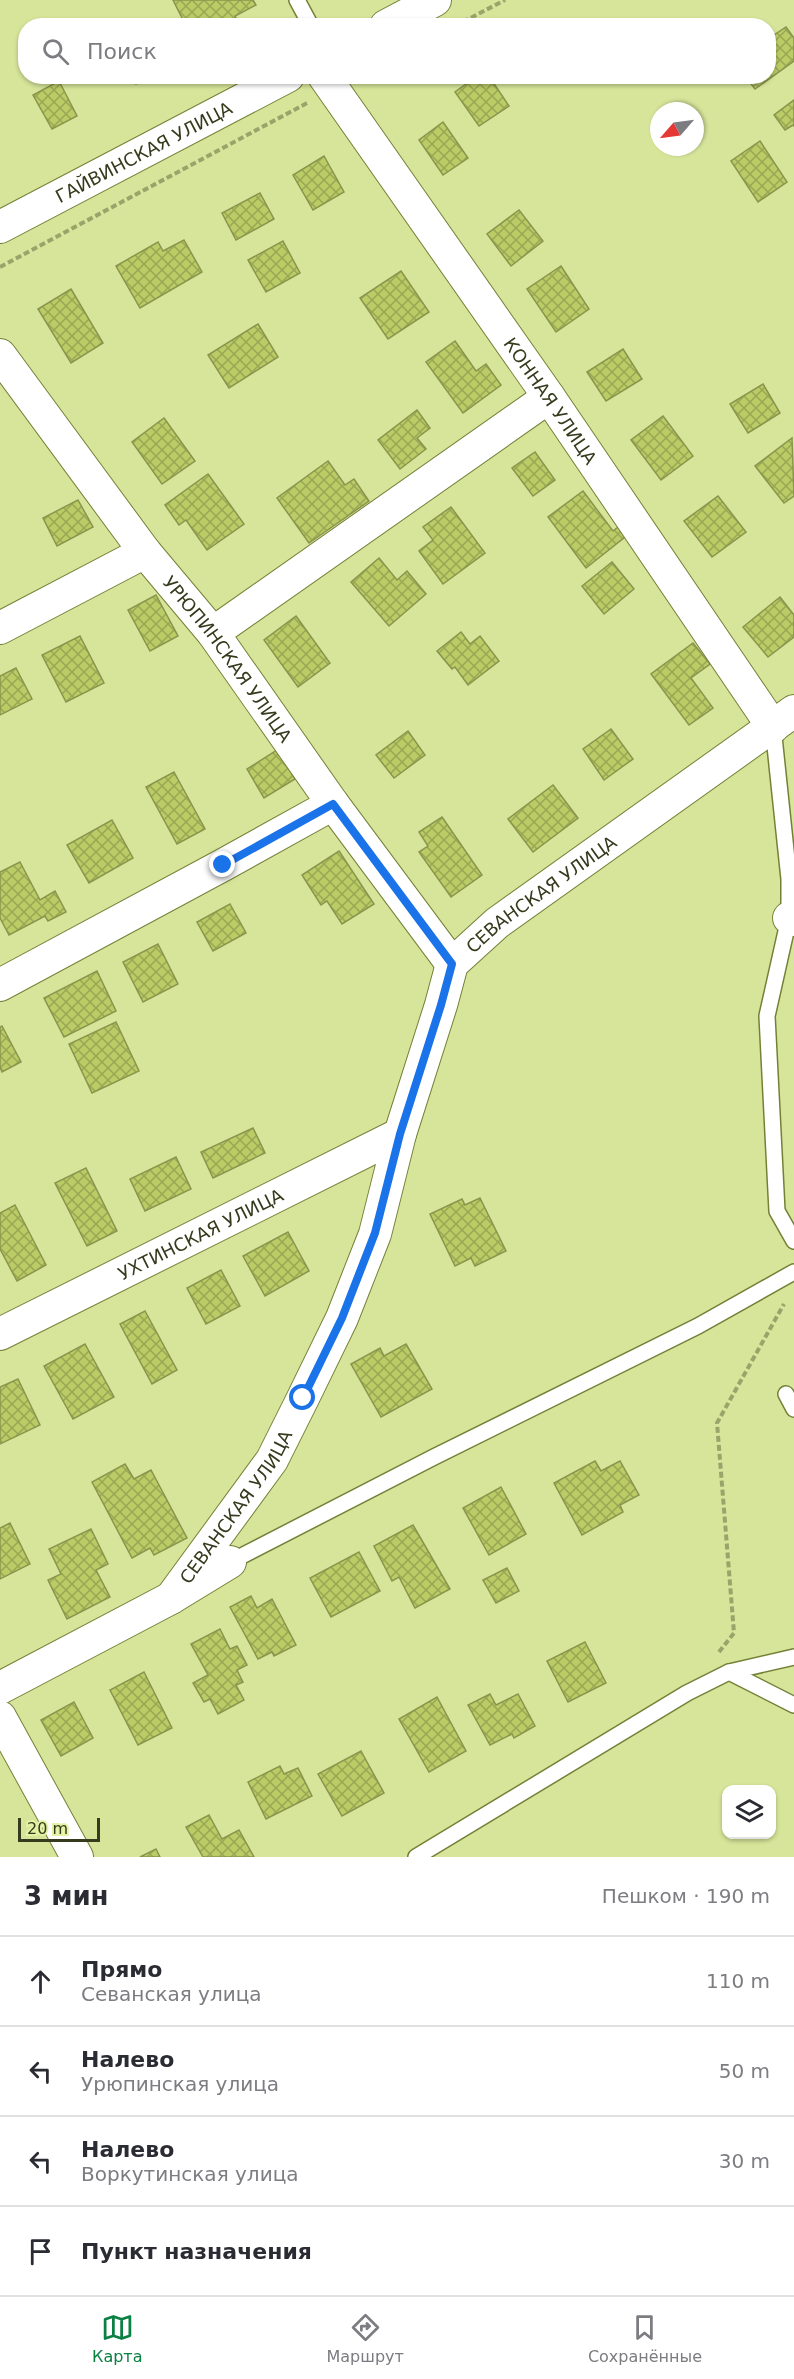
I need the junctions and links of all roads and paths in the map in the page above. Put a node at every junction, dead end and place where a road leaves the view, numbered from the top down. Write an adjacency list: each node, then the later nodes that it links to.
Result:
1 (297, 0): 4 (lane)
2 (435, 0): 5 (street)
3 (505, 0): 6 (path)
4 (307, 18)
5 (401, 18)
6 (470, 18)
7 (273, 84): 10 (street, ГАЙВИНСКАЯ УЛИЦА)
8 (327, 84): 11 (path)
9 (330, 84): 13 (street, КОННАЯ УЛИЦА)
10 (0, 227)
11 (0, 267)
12 (0, 356): 14 (street, УРЮПИНСКАЯ УЛИЦА)
13 (549, 396): 16 (street); 17 (street, КОННАЯ УЛИЦА)
14 (145, 552): 15 (street); 16 (street, УРЮПИНСКАЯ УЛИЦА)
15 (0, 628)
16 (213, 633): 18 (street, УРЮПИНСКАЯ УЛИЦА)
17 (784, 719): 19 (lane); 20 (street, СЕВАНСКАЯ УЛИЦА)
18 (333, 804): 20 (street, УРЮПИНСКАЯ УЛИЦА); 21 (street)
19 (791, 919): 23 (lane)
20 (452, 964): 22 (street, СЕВАНСКАЯ УЛИЦА)
21 (0, 985)
22 (400, 1134): 26 (street, УХТИНСКАЯ УЛИЦА); 30 (street, СЕВАНСКАЯ УЛИЦА)
23 (794, 1241)
24 (794, 1272): 29 (lane)
25 (789, 1295): 34 (path)
26 (0, 1334)
27 (786, 1394): 28 (lane)
28 (794, 1409)
29 (230, 1562): 30 (street)
30 (171, 1598): 33 (street)
31 (794, 1657): 32 (lane)
32 (729, 1672): 34 (lane); 35 (lane)
33 (0, 1688)
34 (687, 1692): 38 (lane)
35 (794, 1704)
36 (0, 1717): 37 (street)
37 (76, 1857)
38 (416, 1857)

